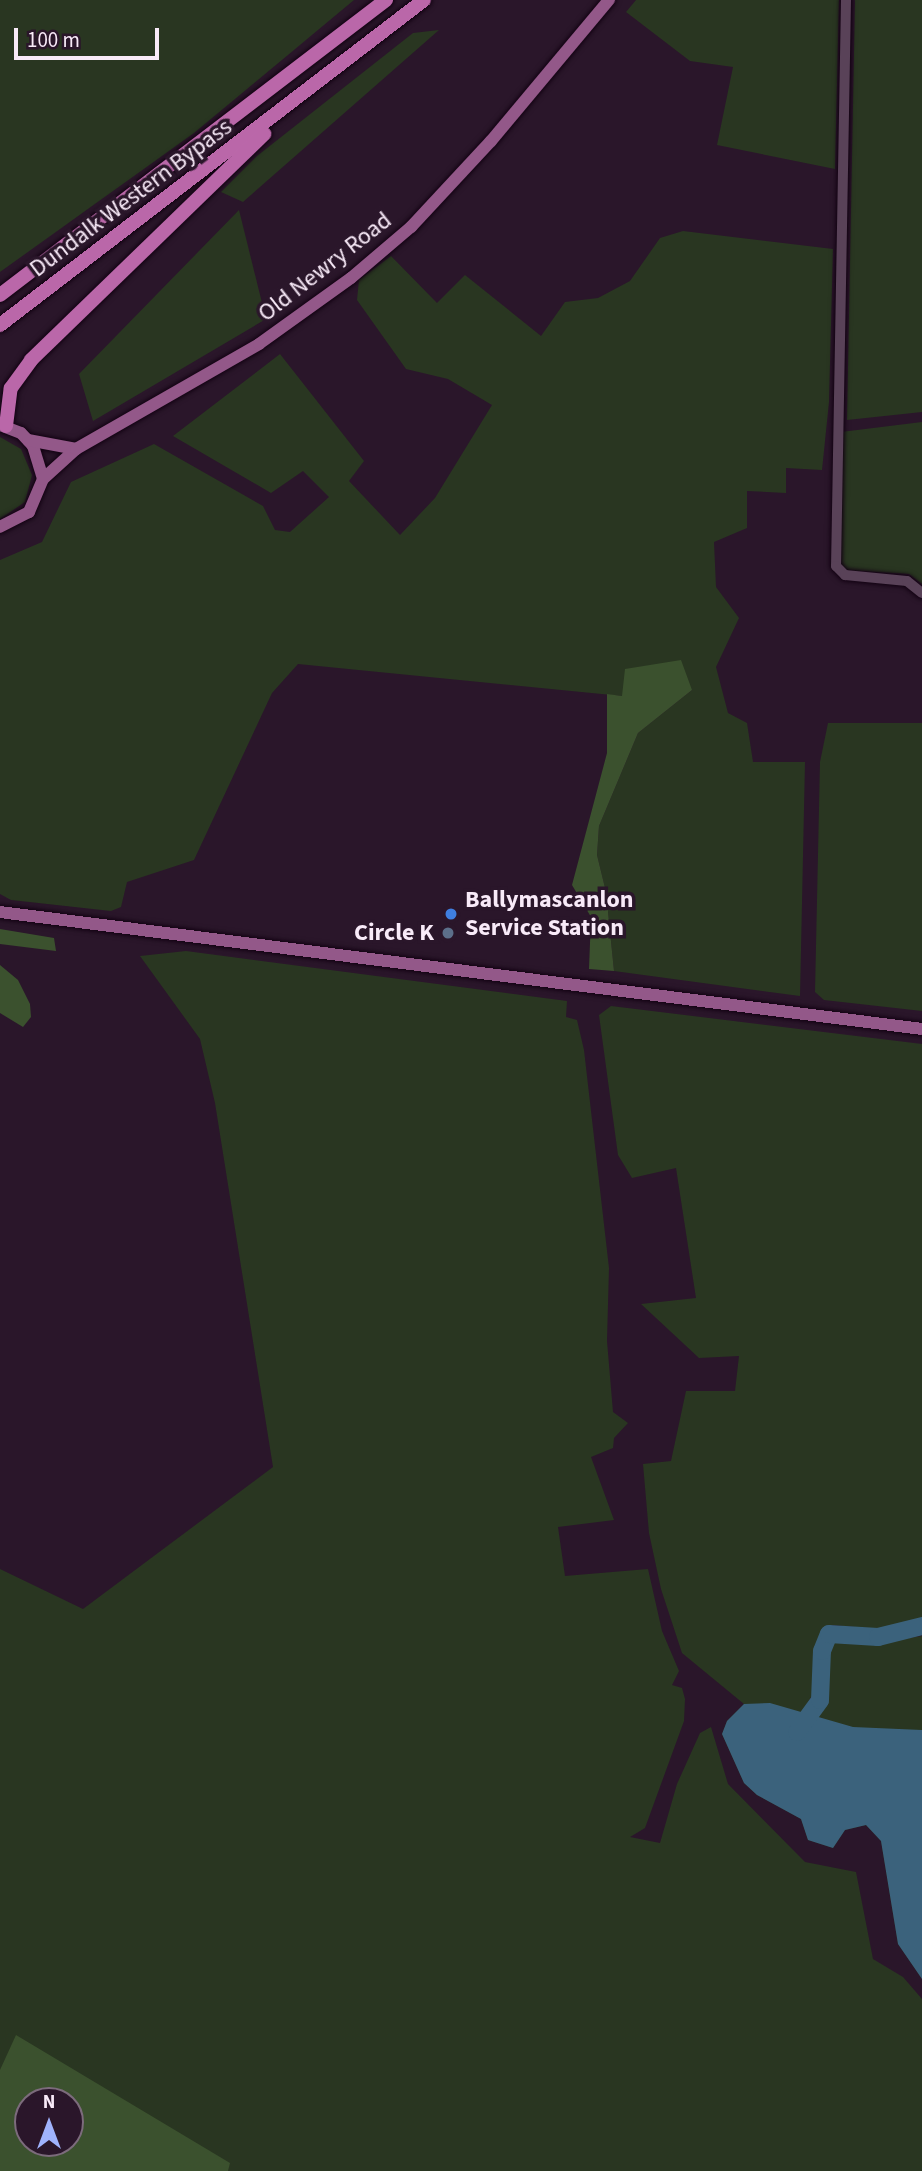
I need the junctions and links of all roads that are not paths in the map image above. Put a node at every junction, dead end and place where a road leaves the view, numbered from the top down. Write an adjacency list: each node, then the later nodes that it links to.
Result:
1 (386, 0): 6 (highway)
2 (424, 0): 5 (highway)
3 (609, 0): 10 (main road, Old Newry Road)
4 (846, 0): 13 (street)
5 (289, 106): 7 (highway, Dundalk Western Bypass); 8 (highway)
6 (0, 295)
7 (0, 325)
8 (3, 425): 9 (main road)
9 (28, 440): 10 (main road); 11 (main road)
10 (76, 449): 11 (main road, Old Newry Road)
11 (43, 479): 12 (main road)
12 (0, 527)
13 (922, 593)
14 (0, 912): 15 (main road)
15 (922, 1029)

